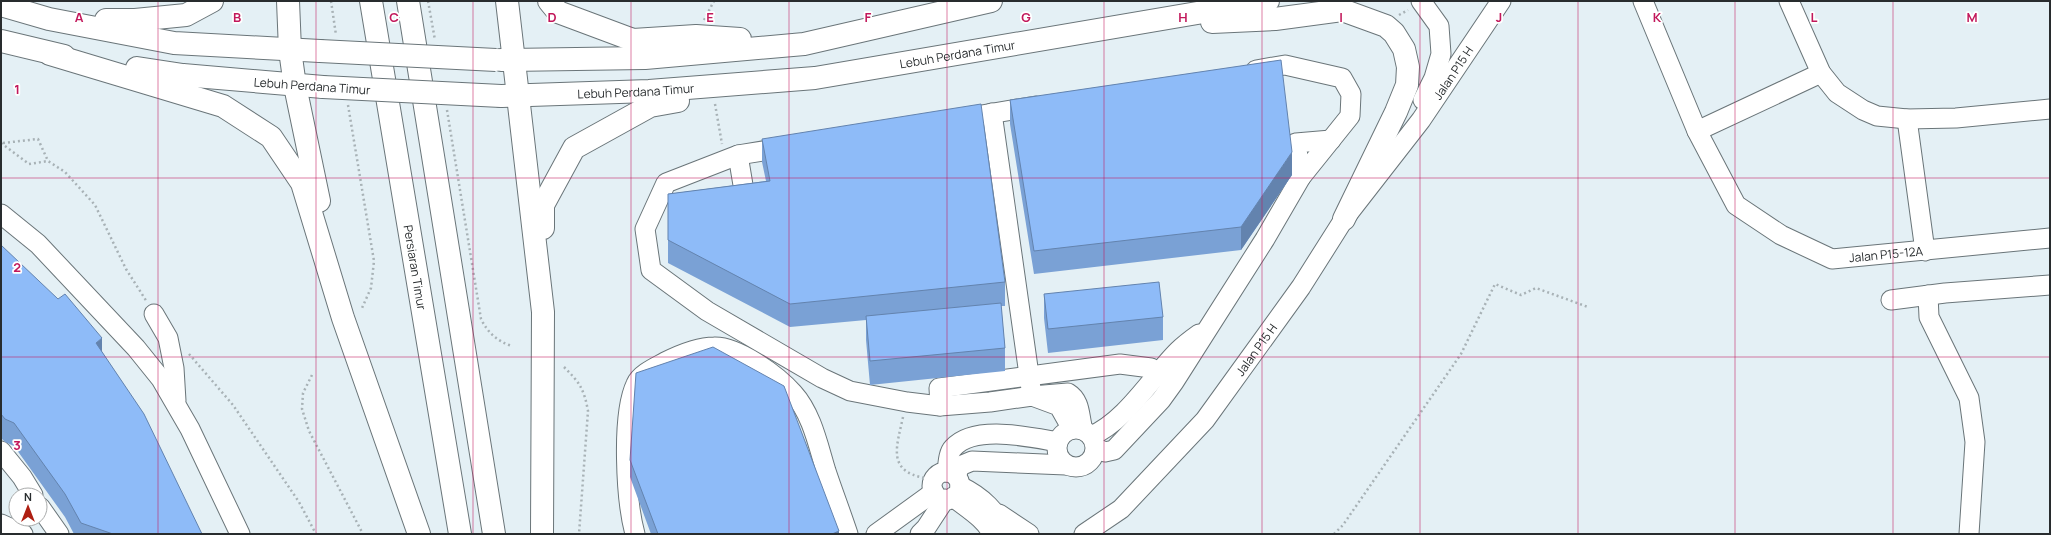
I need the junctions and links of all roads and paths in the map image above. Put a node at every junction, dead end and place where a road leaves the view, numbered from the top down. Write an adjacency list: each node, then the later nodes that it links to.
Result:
1 (212, 1): 17 (main road)
2 (288, 1): 23 (main road)
3 (331, 1): 21 (path)
4 (371, 1): 87 (main road, Persiaran Timur)
5 (408, 1): 88 (main road)
6 (428, 1): 22 (path)
7 (507, 1): 25 (main road)
8 (549, 1): 20 (main road)
9 (990, 1): 20 (main road)
10 (1268, 1): 18 (main road, Lebuh Perdana Timur)
11 (1501, 1): 41 (street, Jalan P15 H)
12 (1643, 1): 39 (street)
13 (1789, 1): 27 (street)
14 (1417, 4): 16 (path); 41 (street, Jalan P15 H)
15 (1, 5): 17 (main road)
16 (1397, 16)
17 (49, 19): 23 (main road)
18 (1162, 20): 28 (main road, Lebuh Perdana Timur); 51 (main road)
19 (1, 41): 24 (main road, Lebuh Perdana Timur)
20 (804, 44): 25 (main road)
21 (328, 45): 23 (main road); 25 (main road, bridge)
22 (436, 48)
23 (290, 50): 29 (main road)
24 (50, 54): 29 (main road, Lebuh Perdana Timur); 59 (main road)
25 (505, 60): 31 (main road)
26 (1239, 72): 40 (street)
27 (1821, 73): 37 (street); 39 (street)
28 (816, 78): 30 (main road); 31 (main road, Lebuh Perdana Timur)
29 (295, 86): 31 (main road, Lebuh Perdana Timur, bridge); 59 (main road)
30 (714, 95): 44 (path); 58 (main road)
31 (510, 96): 58 (main road)
32 (347, 102): 59 (path)
33 (446, 103): 62 (path)
34 (1054, 103): 36 (street)
35 (2050, 109): 37 (street)
36 (992, 113): 38 (street); 67 (street)
37 (1907, 118): 53 (street)
38 (939, 122)
39 (1696, 131): 53 (street, Jalan P15-12A)
40 (1331, 140): 46 (street); 46 (street)
41 (1402, 142): 51 (street, Jalan P15 H)
42 (3, 143): 45 (path)
43 (801, 144): 44 (street)
44 (731, 152): 47 (street); 49 (street)
45 (48, 161)
46 (1301, 177): 61 (street)
47 (715, 202)
48 (676, 208): 49 (street)
49 (653, 211): 70 (street)
50 (1, 214): 71 (street)
51 (1344, 219): 98 (street, Jalan P15 H)
52 (2050, 238): 53 (street, Jalan P15-12A)
53 (1925, 251)
54 (2050, 285): 55 (street)
55 (1928, 295): 56 (street); 100 (street)
56 (1891, 300)
57 (1588, 307): 99 (path)
58 (543, 312): 89 (main road)
59 (352, 313): 86 (main road)
60 (154, 314): 71 (street)
61 (1208, 327): 63 (street); 73 (street)
62 (512, 346)
63 (1171, 359): 64 (street); 68 (street)
64 (1120, 364): 67 (street); 68 (street)
65 (564, 366): 90 (path)
66 (312, 375): 85 (path)
67 (1029, 376): 69 (street); 72 (street)
68 (1155, 378): 73 (street)
69 (1032, 396): 72 (street); 73 (street)
70 (907, 402): 72 (street); 77 (path)
71 (176, 405): 84 (street)
72 (940, 406)
73 (1085, 436): 74 (street); 76 (street)
74 (1058, 442): 76 (street); 77 (street)
75 (1, 451): 78 (street)
76 (1066, 465): 77 (street)
77 (947, 486): 80 (street); 93 (street); 94 (street)
78 (28, 487)
79 (48, 519): 83 (street)
80 (984, 521): 95 (street); 96 (street); 97 (street)
81 (2, 530): 82 (street)
82 (23, 534)
83 (59, 534)
84 (240, 534)
85 (363, 534)
86 (419, 534)
87 (460, 534)
88 (494, 534)
89 (542, 534)
90 (579, 534)
91 (634, 534): 92 (street)
92 (848, 534)
93 (876, 534)
94 (920, 534)
95 (992, 534)
96 (1008, 534)
97 (1029, 534)
98 (1084, 534)
99 (1334, 534)
100 (1969, 534)

